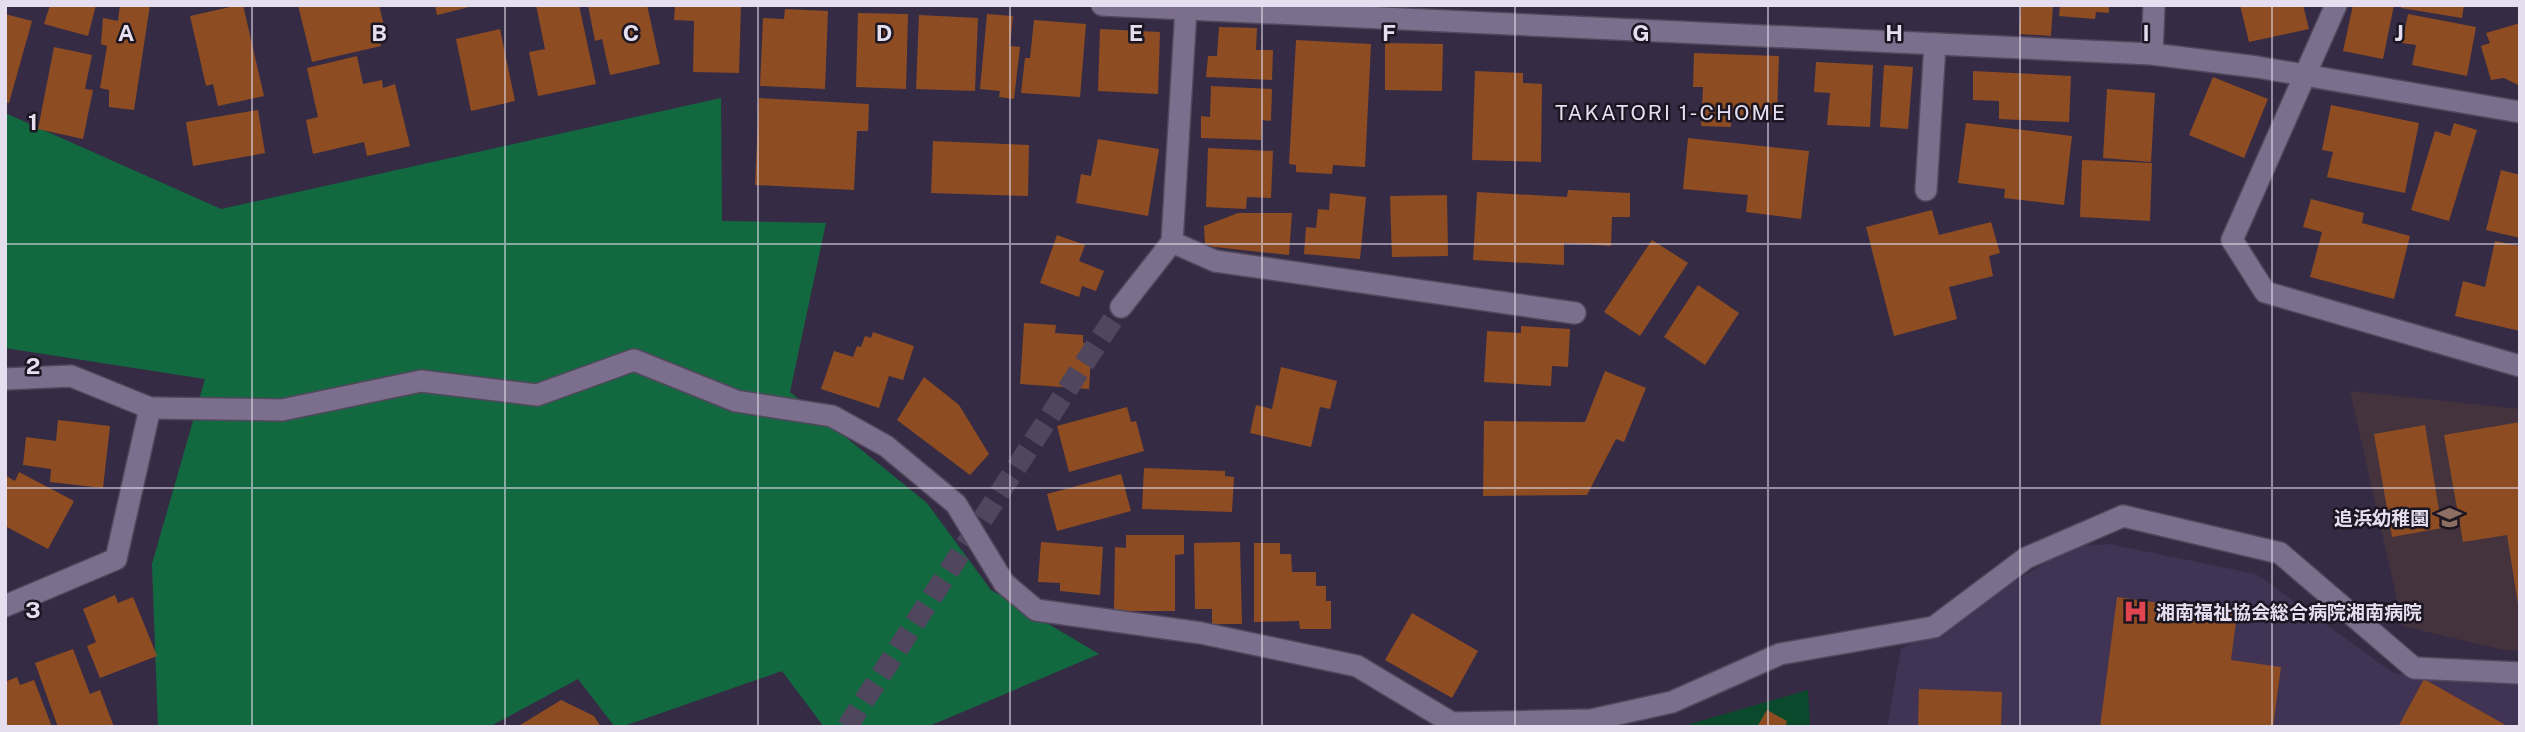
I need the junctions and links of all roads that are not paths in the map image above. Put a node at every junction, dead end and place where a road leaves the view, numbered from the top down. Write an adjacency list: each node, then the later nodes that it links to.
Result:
1 (1102, 5): 4 (street)
2 (2154, 5): 6 (street)
3 (2336, 5): 7 (street)
4 (1186, 9): 5 (street); 10 (street)
5 (1935, 44): 6 (street); 9 (street)
6 (2152, 54): 7 (street)
7 (2305, 75): 8 (street); 13 (street)
8 (2520, 112)
9 (1926, 190)
10 (1172, 242): 11 (street); 12 (street)
11 (1121, 307)
12 (1575, 313)
13 (2520, 366)
14 (5, 379): 15 (street)
15 (150, 408): 16 (street); 18 (street)
16 (5, 606)
17 (2520, 673): 18 (street)
18 (1452, 725)

